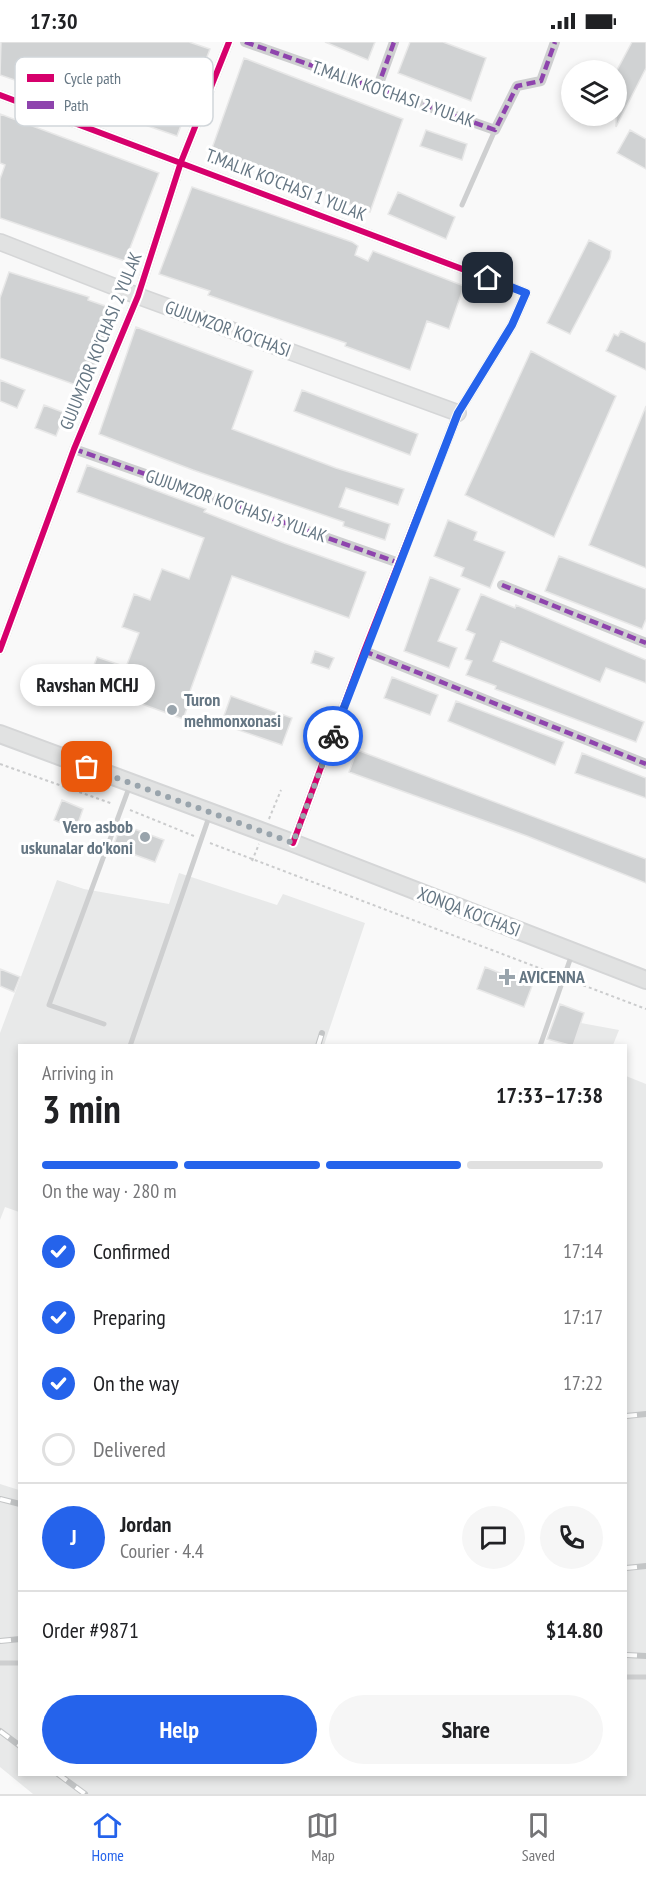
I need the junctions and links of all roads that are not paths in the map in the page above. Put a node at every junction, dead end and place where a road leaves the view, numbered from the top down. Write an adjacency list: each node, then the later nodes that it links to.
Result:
1 (229, 42): 5 (street, GUJUMZOR KO'CHASI 2 YULAK)
2 (245, 42): 6 (street, T.MALIK KO'CHASI 2 YULAK)
3 (394, 42): 6 (street)
4 (555, 42): 11 (street, T.MALIK KO'CHASI 2 YULAK)
5 (213, 83)
6 (377, 89): 11 (street, T.MALIK KO'CHASI 2 YULAK)
7 (0, 95): 8 (street, T.MALIK KO'CHASI 1 YULAK)
8 (15, 101)
9 (84, 126): 12 (street, T.MALIK KO'CHASI 1 YULAK)
10 (196, 126): 12 (street, GUJUMZOR KO'CHASI 2 YULAK)
11 (495, 130): 13 (lane)
12 (182, 162): 15 (street, GUJUMZOR KO'CHASI 2 YULAK); 16 (street, T.MALIK KO'CHASI 1 YULAK)
13 (462, 205)
14 (0, 242): 15 (street, GUJUMZOR KO'CHASI)
15 (138, 296): 16 (street, GUJUMZOR KO'CHASI); 17 (street, GUJUMZOR KO'CHASI 2 YULAK)
16 (458, 413): 18 (street)
17 (74, 449): 18 (street, GUJUMZOR KO'CHASI 3 YULAK); 21 (street, GUJUMZOR KO'CHASI 2 YULAK)
18 (399, 563): 22 (street)
19 (502, 585): 20 (street)
20 (646, 643)
21 (0, 650)
22 (364, 651): 24 (street); 27 (street)
23 (0, 734): 25 (main road, XONQA KO'CHASI)
24 (646, 764)
25 (131, 783): 26 (main road, XONQA KO'CHASI); 30 (lane)
26 (210, 812): 27 (main road, XONQA KO'CHASI); 31 (lane)
27 (293, 843): 28 (main road, XONQA KO'CHASI)
28 (573, 953): 29 (main road, XONQA KO'CHASI); 32 (lane)
29 (646, 980)
30 (104, 1024)
31 (131, 1044)
32 (541, 1044)
33 (0, 1663): 34 (lane)
34 (18, 1663)
35 (627, 1677): 36 (lane)
36 (646, 1677)

